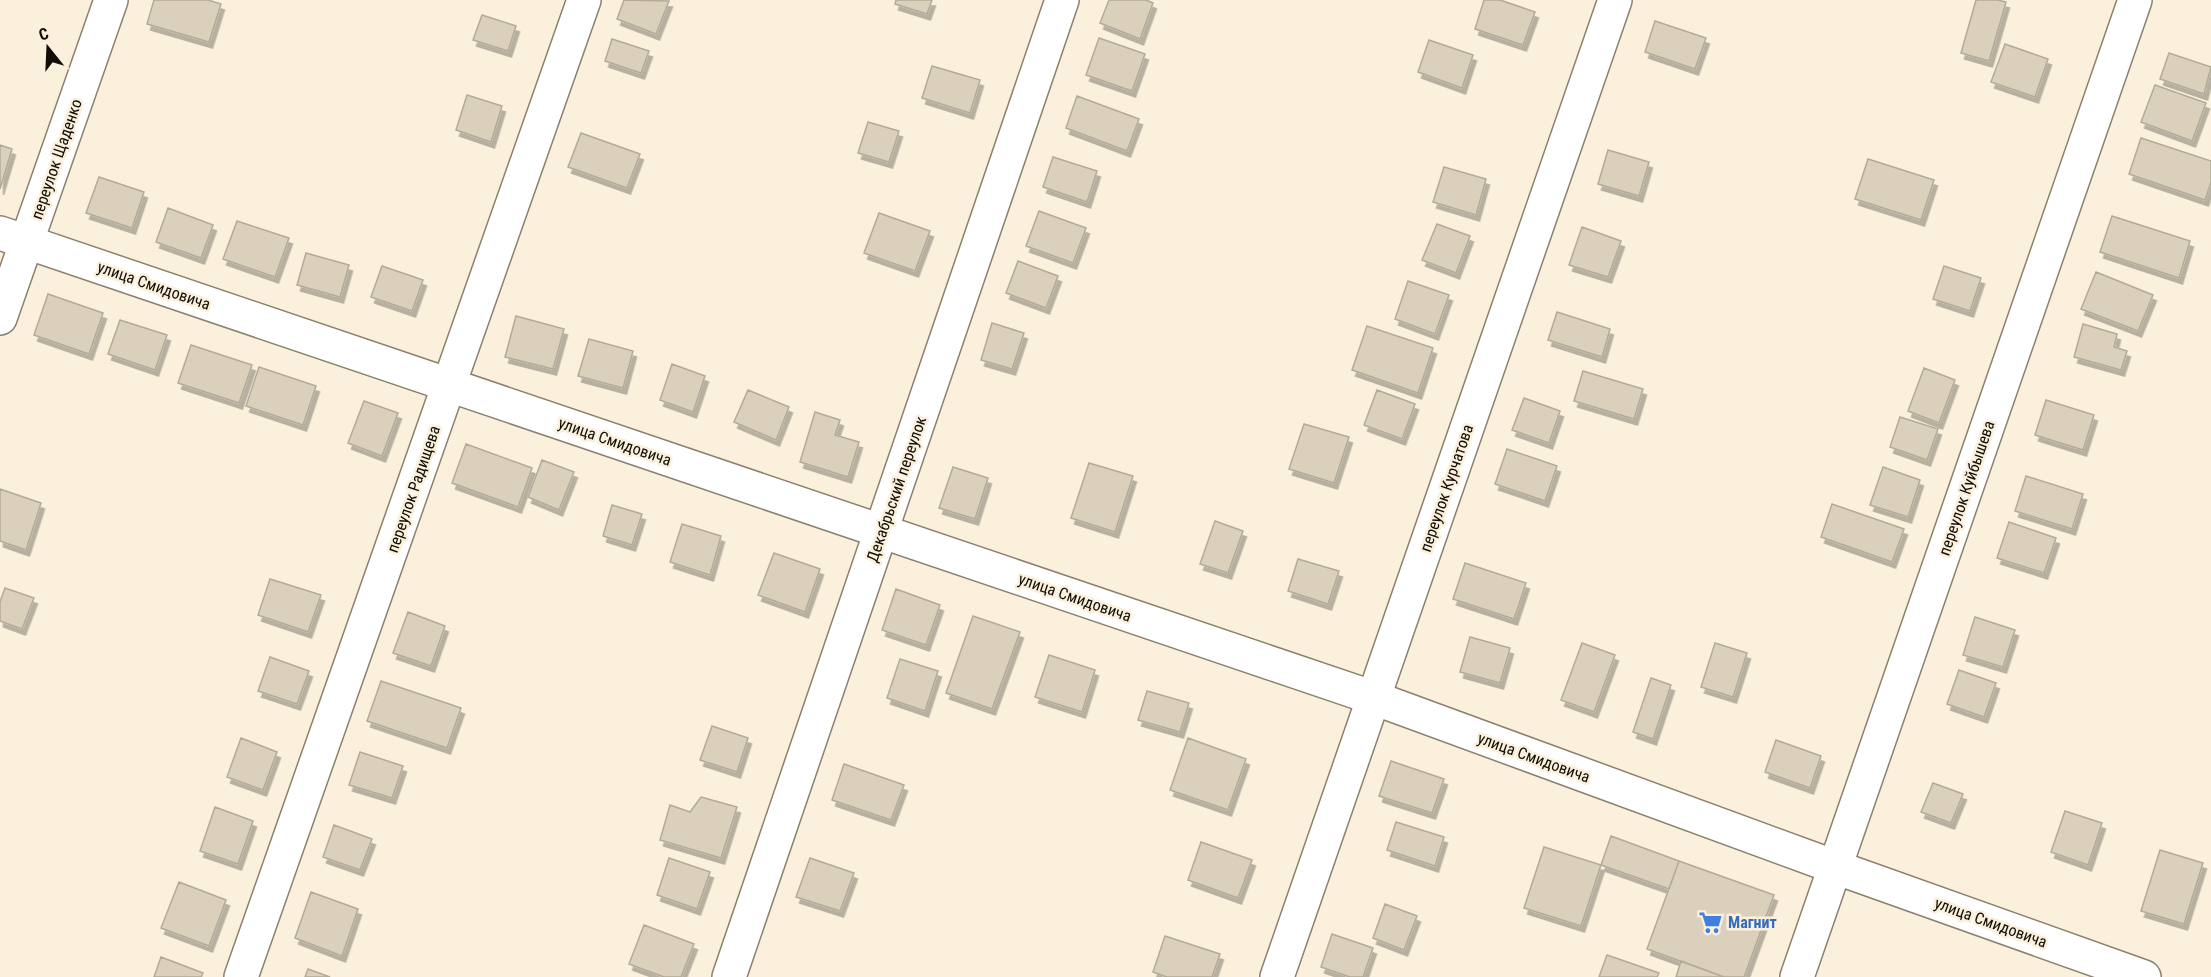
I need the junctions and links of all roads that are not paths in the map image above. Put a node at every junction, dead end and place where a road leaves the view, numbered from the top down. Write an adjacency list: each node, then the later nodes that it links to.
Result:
1 (111, 0): 6 (street, переулок Щаденко)
2 (584, 0): 8 (street, переулок Радищева)
3 (1062, 0): 9 (street, Декабрьский переулок)
4 (1615, 0): 10 (street, переулок Курчатова)
5 (2135, 0): 11 (street, переулок Куйбышева)
6 (14, 238): 7 (street, переулок Щаденко); 8 (street, улица Смидовича)
7 (0, 318)
8 (449, 385): 9 (street, улица Смидовича); 12 (street, переулок Радищева)
9 (882, 531): 10 (street, улица Смидовича); 13 (street, Декабрьский переулок)
10 (1374, 698): 11 (street, улица Смидовича); 14 (street, переулок Курчатова)
11 (1835, 867): 15 (street, переулок Куйбышева); 16 (street, улица Смидовича)
12 (242, 977)
13 (729, 977)
14 (1277, 977)
15 (1797, 977)
16 (2144, 977)

